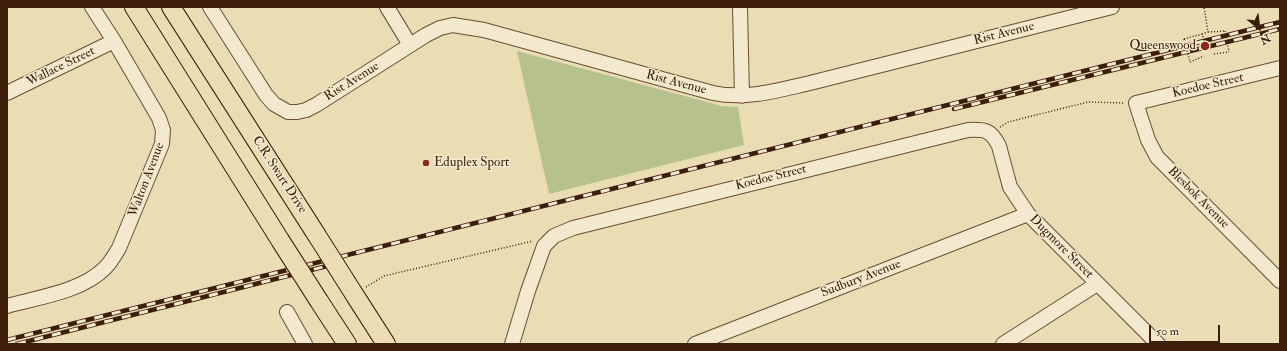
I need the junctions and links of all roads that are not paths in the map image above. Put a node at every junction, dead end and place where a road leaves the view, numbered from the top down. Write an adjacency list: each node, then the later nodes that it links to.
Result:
1 (92, 7): 8 (street, Walton Avenue)
2 (134, 7): 21 (main road, bridge)
3 (171, 7): 22 (main road, C.R. Swart Drive, bridge)
4 (210, 7): 9 (street, Rist Avenue)
5 (387, 7): 9 (street)
6 (740, 7): 12 (street)
7 (1112, 7): 12 (street, Rist Avenue)
8 (114, 42): 11 (street, Wallace Street); 18 (street, Walton Avenue)
9 (410, 45): 12 (street, Rist Avenue)
10 (1280, 68): 13 (street, Koedoe Street)
11 (7, 93)
12 (742, 96)
13 (1136, 103): 16 (street, Blesbok Avenue)
14 (990, 132): 15 (street, Dugmore Street); 23 (street, Koedoe Street)
15 (1028, 214): 17 (street, Dugmore Street); 24 (street, Sudbury Avenue)
16 (1280, 281)
17 (1097, 284): 25 (street); 26 (street, Dugmore Street)
18 (7, 306)
19 (287, 312): 20 (street)
20 (305, 344)
21 (347, 344)
22 (386, 344)
23 (512, 344)
24 (695, 344)
25 (1003, 344)
26 (1158, 344)

